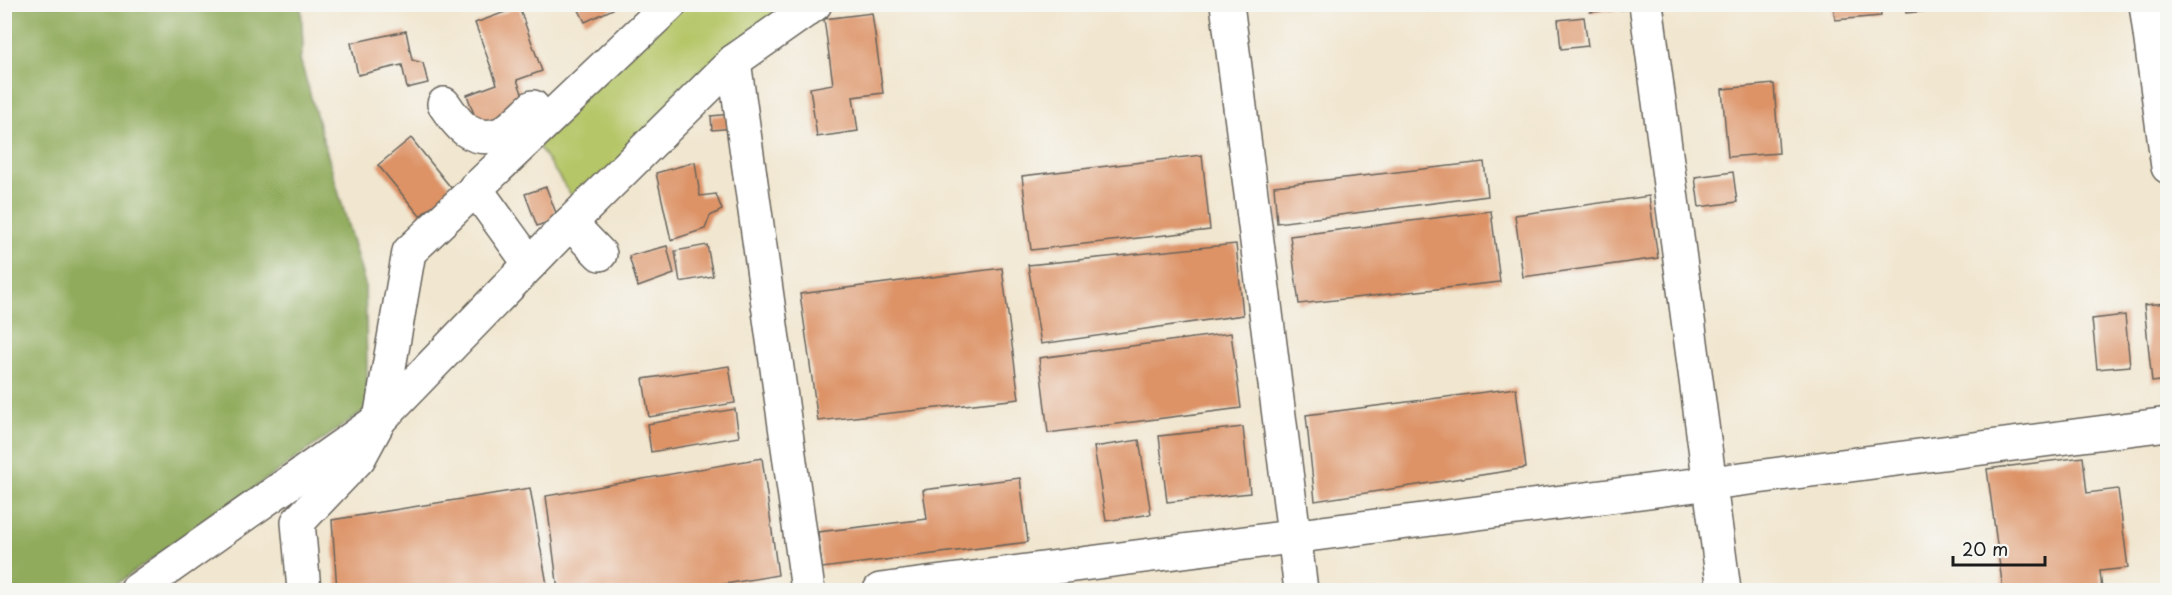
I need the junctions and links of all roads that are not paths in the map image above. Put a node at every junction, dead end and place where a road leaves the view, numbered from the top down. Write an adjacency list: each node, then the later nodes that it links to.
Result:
1 (670, 4): 6 (street)
2 (815, 4): 7 (street)
3 (1227, 4): 17 (street)
4 (1646, 4): 16 (street)
5 (2146, 4): 9 (street)
6 (627, 45): 8 (street); 10 (street)
7 (734, 61): 11 (street); 20 (street)
8 (444, 104)
9 (2168, 167)
10 (475, 188): 13 (street); 14 (street)
11 (570, 223): 12 (street); 13 (street)
12 (600, 254)
13 (530, 264): 14 (street)
14 (380, 419): 18 (street); 19 (street)
15 (2168, 424): 16 (street)
16 (1710, 484): 17 (street); 23 (street)
17 (1293, 537): 21 (street); 22 (street)
18 (137, 591)
19 (304, 591)
20 (808, 591)
21 (880, 591)
22 (1301, 591)
23 (1724, 591)

